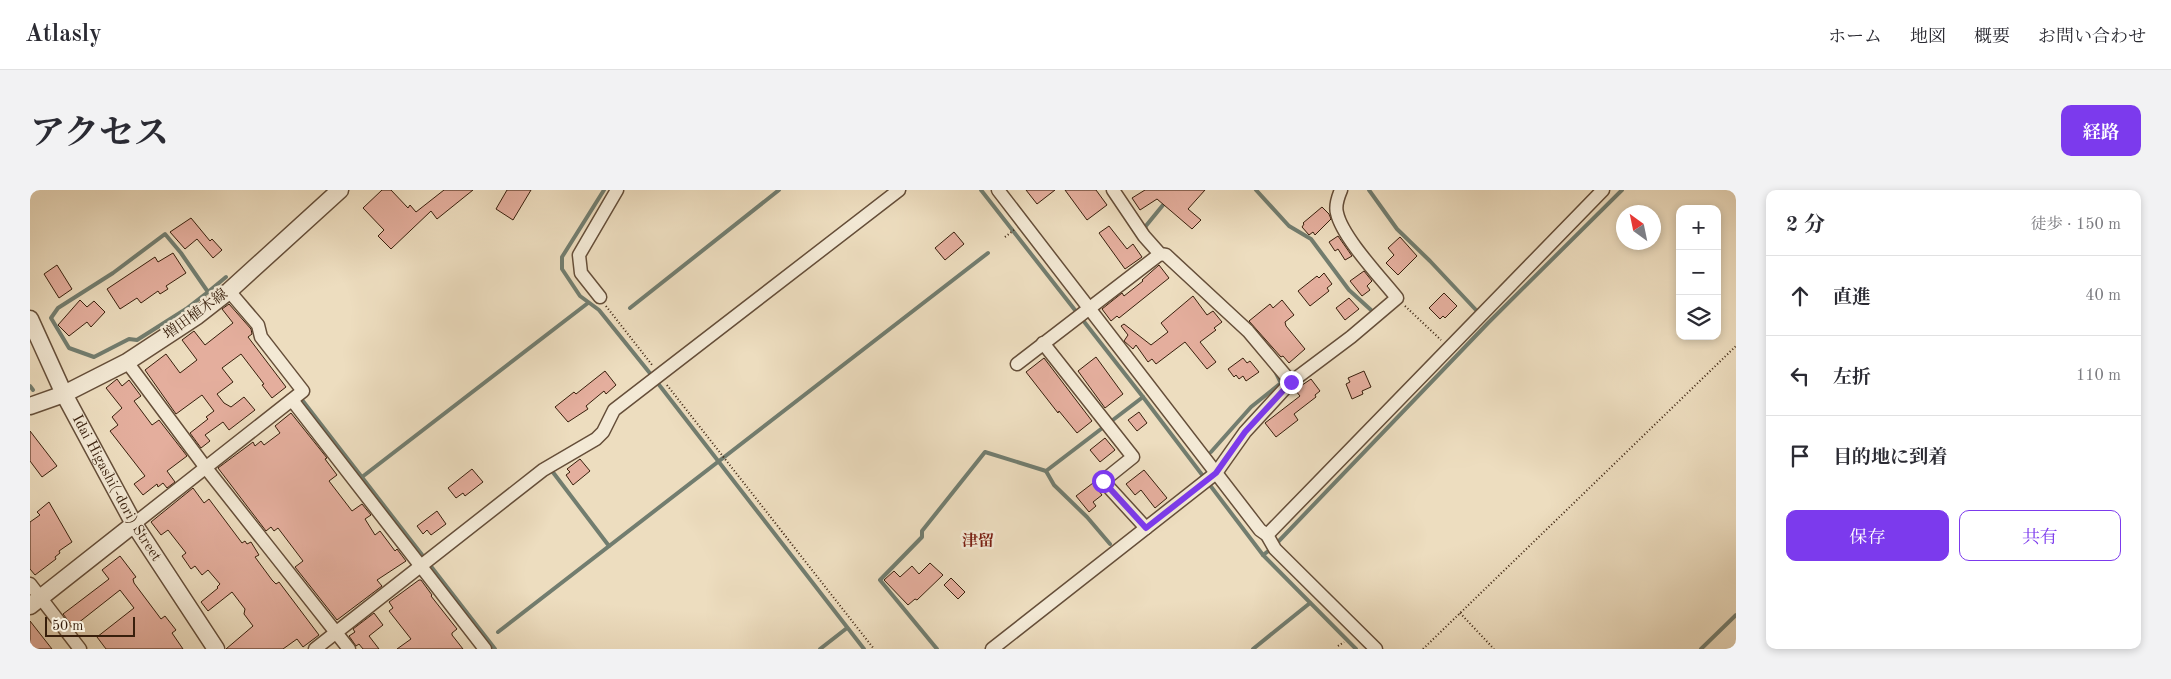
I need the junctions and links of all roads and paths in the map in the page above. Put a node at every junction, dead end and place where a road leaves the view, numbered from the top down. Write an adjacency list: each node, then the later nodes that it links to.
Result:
1 (340, 190): 9 (street, 増田植木線)
2 (617, 190): 10 (street)
3 (899, 190): 29 (street)
4 (1113, 190): 8 (street)
5 (1341, 190): 11 (street)
6 (1603, 190): 16 (street)
7 (1005, 192): 12 (street)
8 (1163, 255): 12 (street); 19 (street)
9 (229, 291): 17 (street, 増田植木線); 21 (street)
10 (597, 293)
11 (1397, 298): 16 (path); 19 (street)
12 (1083, 313): 14 (street); 25 (street)
13 (30, 319): 20 (street, Idai Higashi(-dori) Street)
14 (1043, 343): 18 (street); 27 (street)
15 (1736, 346): 32 (path)
16 (1448, 347): 28 (street)
17 (127, 362): 20 (street, 増田植木線); 24 (street)
18 (1017, 364)
19 (1291, 382): 25 (street)
20 (64, 394): 22 (street, 増田植木線); 26 (street, Idai Higashi(-dori) Street)
21 (296, 396): 24 (street); 29 (street)
22 (30, 406)
23 (722, 454): 41 (path)
24 (206, 468): 26 (street); 33 (street)
25 (1212, 476): 27 (street); 28 (street)
26 (134, 524): 31 (street); 37 (street, Idai Higashi(-dori) Street)
27 (1146, 528): 42 (street)
28 (1271, 542): 43 (street)
29 (425, 563): 33 (street); 40 (street)
30 (30, 584): 31 (street)
31 (35, 602): 36 (street)
32 (1460, 613): 44 (path); 45 (path)
33 (336, 633): 38 (street); 39 (street)
34 (1344, 642): 35 (path)
35 (1338, 646)
36 (80, 649)
37 (216, 649)
38 (315, 649)
39 (350, 649)
40 (485, 649)
41 (874, 649)
42 (992, 649)
43 (1376, 649)
44 (1423, 649)
45 (1494, 649)

